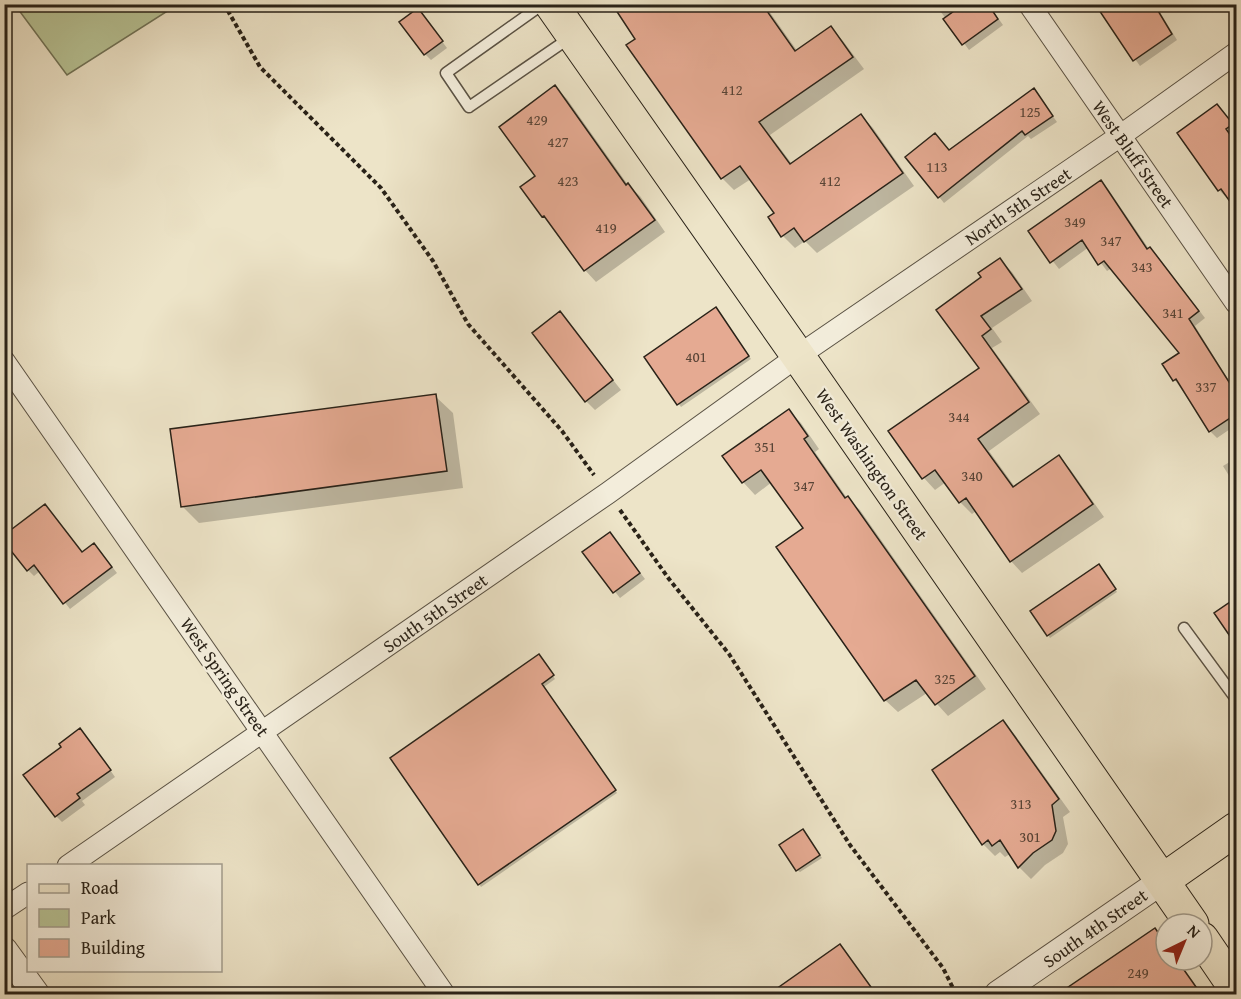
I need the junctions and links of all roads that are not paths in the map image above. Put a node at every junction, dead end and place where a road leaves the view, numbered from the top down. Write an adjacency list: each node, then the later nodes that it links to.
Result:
1 (543, 4): 4 (lane)
2 (551, 4): 4 (main road, West Washington Street)
3 (1029, 4): 6 (street, West Bluff Street)
4 (573, 35): 8 (main road, West Washington Street)
5 (1236, 53): 6 (street, North 5th Street)
6 (1120, 136): 7 (street, West Bluff Street); 8 (street, North 5th Street)
7 (1236, 303)
8 (798, 356): 12 (street, South 5th Street); 15 (main road, West Washington Street)
9 (4, 361): 12 (street, West Spring Street)
10 (1184, 628): 11 (lane)
11 (1236, 699)
12 (263, 732): 14 (street, South 5th Street); 23 (street, West Spring Street)
13 (1236, 829): 15 (main road)
14 (71, 864)
15 (1162, 881): 18 (main road, West Washington Street); 24 (street, South 4th Street)
16 (27, 894): 17 (street)
17 (4, 909)
18 (1184, 912)
19 (4, 950): 22 (street)
20 (1214, 957): 21 (main road)
21 (1236, 989)
22 (36, 994)
23 (444, 994)
24 (998, 994)

